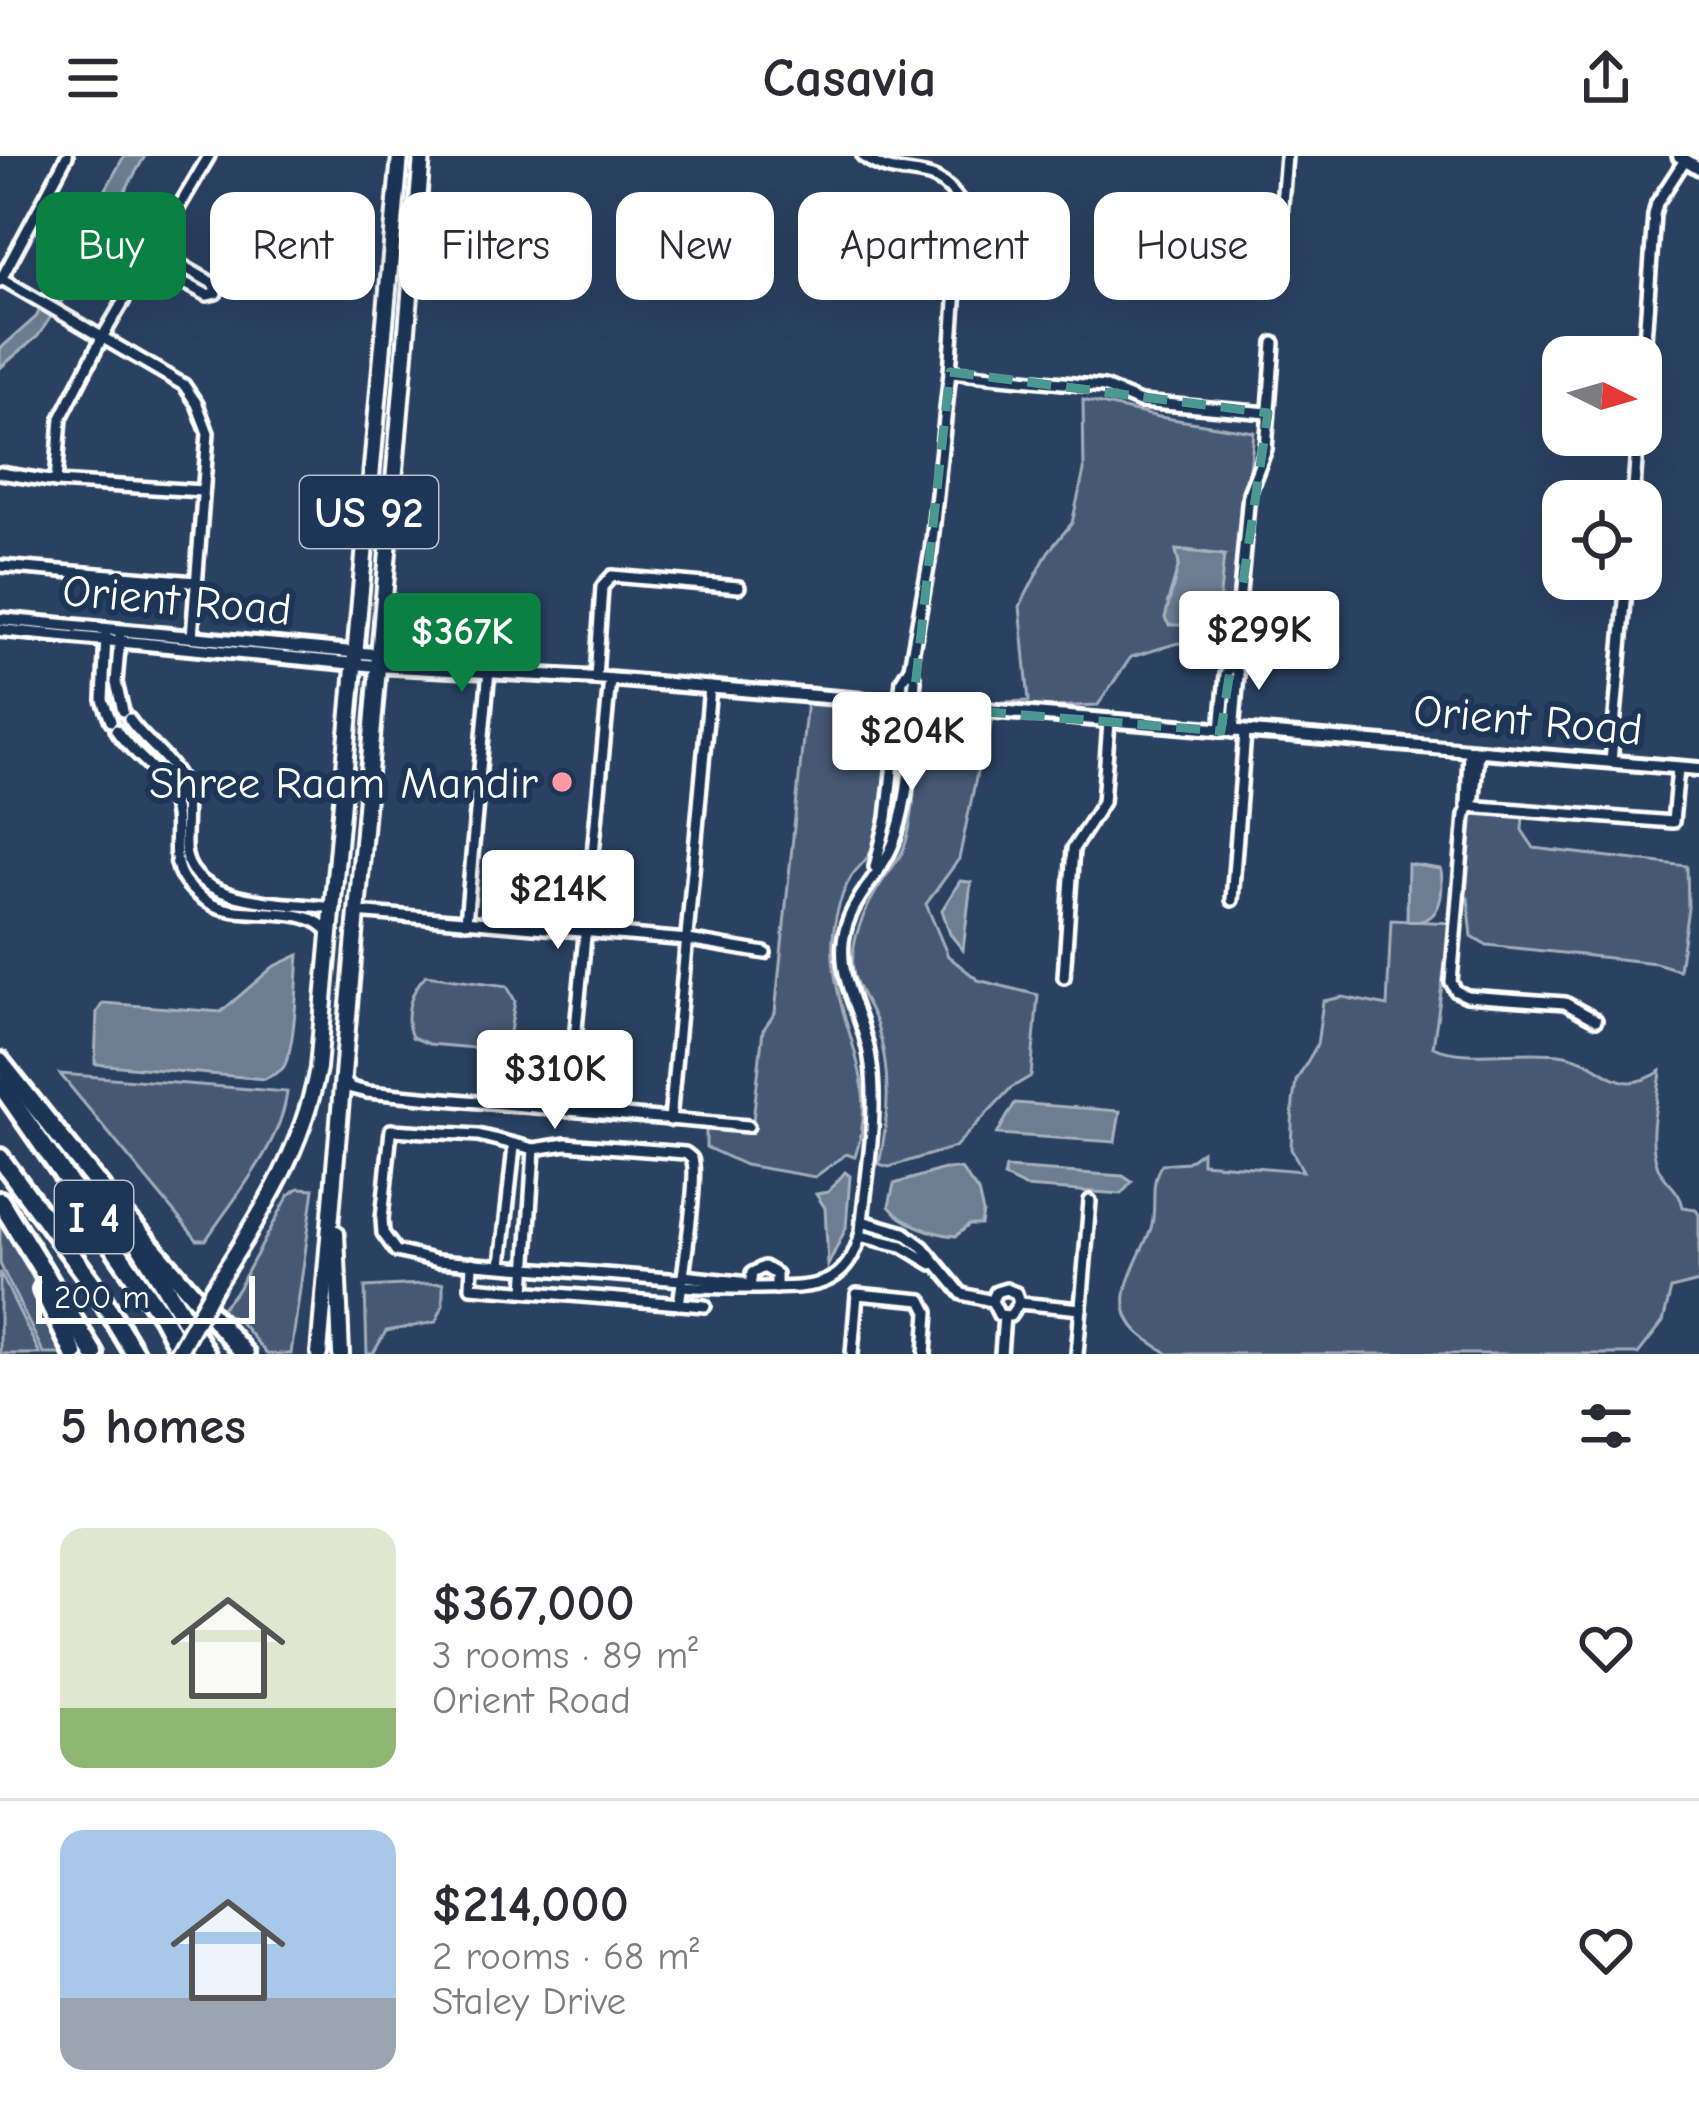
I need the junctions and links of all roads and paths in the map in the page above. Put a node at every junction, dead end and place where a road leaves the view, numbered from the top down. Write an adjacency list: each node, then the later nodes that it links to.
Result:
1 (68, 156): 15 (street)
2 (209, 156): 11 (street)
3 (400, 156): 12 (main road, US 92)
4 (422, 156): 9 (main road, US 92)
5 (863, 156): 22 (street)
6 (1286, 156): 10 (street)
7 (1682, 158): 8 (street); 20 (street)
8 (1699, 168)
9 (419, 192)
10 (1283, 192)
11 (186, 196)
12 (395, 220): 13 (main road); 23 (main road, US 92)
13 (399, 221)
14 (186, 268): 16 (street)
15 (1, 280): 19 (street)
16 (186, 283)
17 (125, 300): 19 (street)
18 (409, 300): 24 (main road, US 92)
19 (103, 336): 27 (street); 28 (street)
20 (1645, 336)
21 (1274, 343): 25 (street)
22 (950, 372): 25 (street); 39 (street)
23 (381, 374): 24 (main road); 37 (main road, US 92)
24 (403, 376): 38 (main road, US 92)
25 (1268, 413): 46 (street)
26 (0, 473): 27 (street)
27 (56, 482): 28 (street)
28 (202, 491): 30 (street)
29 (0, 566): 30 (street)
30 (196, 582): 36 (street)
31 (739, 587): 41 (street)
32 (1625, 600): 48 (street)
33 (0, 619): 35 (street, Orient Road)
34 (0, 630): 35 (street, Orient Road)
35 (113, 635): 36 (street, Orient Road); 37 (street, Orient Road); 55 (street); 59 (street)
36 (192, 637): 37 (street, Orient Road)
37 (357, 657): 38 (street, Orient Road); 52 (main road, US 92)
38 (377, 659): 40 (street, Orient Road); 56 (main road, US 92)
39 (910, 667): 43 (street); 44 (street)
40 (489, 670): 41 (street, Orient Road); 57 (street)
41 (603, 678): 42 (street, Orient Road); 58 (street)
42 (710, 687): 43 (street, Orient Road); 60 (street)
43 (898, 704): 44 (street, Orient Road); 53 (street)
44 (913, 706): 45 (street, Orient Road); 53 (street)
45 (1109, 722): 46 (street, Orient Road); 62 (street)
46 (1233, 732): 47 (street, Orient Road); 54 (street)
47 (1473, 751): 48 (street, Orient Road); 51 (street)
48 (1611, 762): 49 (street, Orient Road)
49 (1678, 768): 50 (street, Orient Road); 51 (street)
50 (1699, 770)
51 (1467, 806): 64 (street)
52 (344, 814): 55 (main road, US 92); 56 (main road)
53 (873, 874): 78 (street)
54 (1232, 900)
55 (335, 908): 59 (main road, US 92); 63 (main road)
56 (356, 912): 57 (street); 63 (main road, US 92)
57 (466, 922): 58 (street)
58 (586, 932): 60 (street); 68 (street)
59 (332, 937): 97 (main road, US 92, bridge)
60 (688, 940): 61 (street); 69 (street)
61 (765, 953)
62 (1064, 977)
63 (348, 1003): 66 (main road, US 92)
64 (1596, 1020)
65 (0, 1062): 77 (highway)
66 (342, 1077): 68 (street); 74 (main road, US 92)
67 (0, 1084): 97 (highway, I 4)
68 (568, 1111): 69 (street)
69 (670, 1120): 70 (street)
70 (748, 1126)
71 (514, 1148): 72 (street); 80 (street); 81 (street)
72 (534, 1149): 82 (street); 84 (street)
73 (0, 1158): 96 (highway, I 4)
74 (334, 1166): 100 (main road, US 92); 101 (main road)
75 (1090, 1201): 92 (street)
76 (1, 1202): 94 (highway); 95 (highway)
77 (112, 1202): 98 (highway); 99 (highway)
78 (862, 1221): 79 (street); 83 (street)
79 (860, 1236): 83 (street); 86 (street)
80 (472, 1263): 81 (street); 87 (street)
81 (501, 1265): 82 (street)
82 (526, 1268): 84 (street); 87 (street)
83 (940, 1269): 88 (street)
84 (682, 1281): 85 (street); 89 (street)
85 (750, 1287): 86 (street); 86 (street)
86 (776, 1288)
87 (525, 1292): 89 (street)
88 (992, 1301): 90 (street); 93 (street)
89 (680, 1304): 91 (street)
90 (1019, 1304): 92 (street); 93 (street)
91 (704, 1306)
92 (1081, 1309): 105 (street)
93 (1004, 1316): 104 (street)
94 (74, 1354)
95 (94, 1354)
96 (136, 1354)
97 (179, 1354)
98 (206, 1354)
99 (245, 1354)
100 (319, 1354)
101 (341, 1354)
102 (852, 1354): 103 (street)
103 (925, 1354)
104 (1001, 1354)
105 (1077, 1354)

